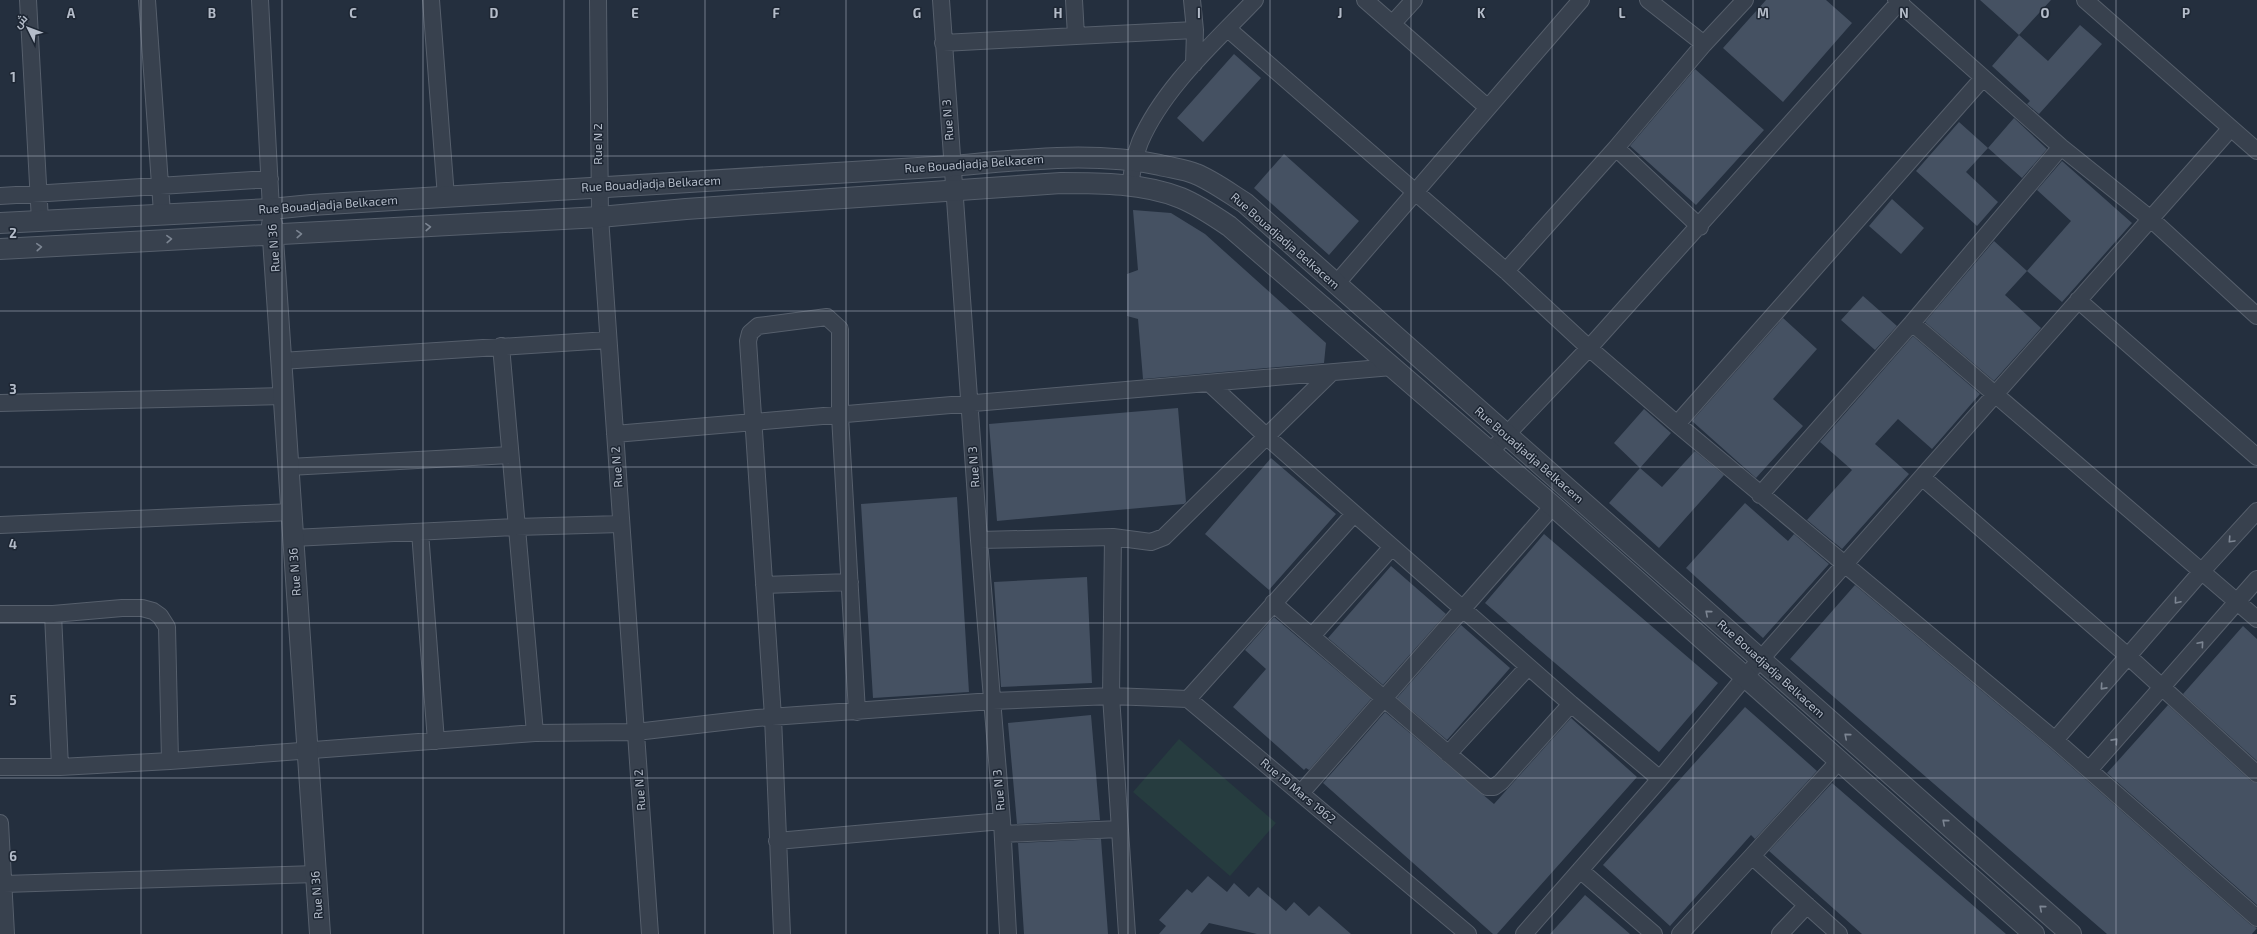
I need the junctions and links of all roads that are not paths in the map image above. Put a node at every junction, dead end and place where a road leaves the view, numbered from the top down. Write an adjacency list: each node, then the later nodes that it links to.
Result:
1 (28, 0): 38 (street)
2 (147, 0): 33 (street)
3 (260, 0): 32 (street)
4 (431, 0): 40 (street)
5 (598, 0): 35 (street, Rue N 2)
6 (941, 0): 21 (street, Rue N 3)
7 (1074, 0): 20 (street)
8 (1192, 0): 19 (street)
9 (1255, 0): 18 (street)
10 (1365, 0): 17 (street)
11 (1414, 0): 17 (street)
12 (1581, 0): 25 (street)
13 (1648, 0): 22 (street)
14 (1745, 0): 22 (street)
15 (2085, 0): 26 (street)
16 (1898, 1): 24 (street); 47 (street)
17 (1392, 23): 25 (street)
18 (1228, 29): 23 (street); 37 (street)
19 (1195, 30): 20 (street); 23 (street)
20 (1076, 36): 21 (street)
21 (943, 43): 31 (street, Rue N 3)
22 (1704, 44): 28 (street)
23 (1194, 64): 30 (street)
24 (1983, 78): 27 (street); 68 (street)
25 (1487, 107): 37 (street)
26 (2231, 128): 29 (street); 44 (street)
27 (2061, 147): 44 (street); 54 (street)
28 (1616, 148): 47 (street); 50 (street)
29 (2257, 151)
30 (1134, 160): 31 (street, Rue Bouadjadja Belkacem); 34 (street); 51 (street, Rue Bouadjadja Belkacem)
31 (951, 166): 35 (street, Rue Bouadjadja Belkacem); 36 (street, Rue N 3)
32 (270, 179): 33 (street); 41 (street)
33 (160, 185): 38 (street); 42 (street)
34 (1130, 187): 36 (street, Rue Bouadjadja Belkacem); 59 (street, Rue Bouadjadja Belkacem)
35 (598, 188): 40 (street, Rue Bouadjadja Belkacem); 43 (street, Rue N 2)
36 (953, 190): 43 (street, Rue Bouadjadja Belkacem); 65 (street, Rue N 3)
37 (1416, 192): 50 (street); 51 (street)
38 (38, 194): 39 (street); 45 (street)
39 (0, 196)
40 (446, 197): 41 (street, Rue Bouadjadja Belkacem)
41 (271, 209): 42 (street, Rue Bouadjadja Belkacem); 48 (street, Rue N 36)
42 (162, 213): 45 (street, Rue Bouadjadja Belkacem)
43 (600, 217): 48 (street, Rue Bouadjadja Belkacem, one-way to 43); 55 (street, Rue N 2)
44 (2152, 220): 52 (street); 53 (street)
45 (40, 221): 46 (street, Rue Bouadjadja Belkacem)
46 (0, 223)
47 (1700, 227): 57 (street)
48 (273, 236): 49 (street, Rue Bouadjadja Belkacem, one-way to 48); 58 (street, Rue N 36)
49 (0, 249)
50 (1506, 271): 57 (street)
51 (1336, 284): 70 (street, Rue Bouadjadja Belkacem)
52 (2078, 300): 62 (street); 74 (street)
53 (2257, 316)
54 (1912, 323): 62 (street); 77 (street)
55 (608, 340): 56 (street); 69 (street, Rue N 2)
56 (501, 346): 58 (street); 73 (street)
57 (1589, 348): 68 (street); 70 (street)
58 (282, 361): 63 (street, Rue N 36)
59 (1392, 367): 60 (street); 72 (street, Rue Bouadjadja Belkacem)
60 (1331, 373): 61 (street); 71 (street)
61 (1210, 384): 65 (street); 71 (street)
62 (1997, 394): 76 (street); 91 (street)
63 (284, 396): 64 (street); 75 (street, Rue N 36)
64 (0, 403)
65 (970, 405): 66 (street); 88 (street, Rue N 3)
66 (840, 416): 67 (street); 67 (street); 93 (street)
67 (752, 422): 69 (street); 94 (street)
68 (1677, 424): 77 (street)
69 (615, 434): 82 (street, Rue N 2)
70 (1506, 434): 72 (street); 103 (street, Rue Bouadjadja Belkacem, one-way to 70)
71 (1266, 436): 81 (street); 86 (street)
72 (1490, 452): 78 (street, Rue Bouadjadja Belkacem)
73 (510, 456): 75 (street); 84 (street)
74 (2257, 457)
75 (289, 467): 80 (street, Rue N 36)
76 (1922, 478): 90 (street); 102 (street)
77 (1760, 495): 90 (street)
78 (1553, 506): 97 (street); 105 (street, Rue Bouadjadja Belkacem)
79 (2257, 511): 91 (street, one-way to 91)
80 (292, 512): 83 (street); 87 (street, Rue N 36)
81 (1354, 514): 89 (street); 96 (street)
82 (621, 524): 84 (street); 114 (street, Rue N 2)
83 (0, 525)
84 (516, 527): 85 (street); 115 (street)
85 (420, 532): 87 (street); 117 (street)
86 (1113, 537): 88 (street); 107 (street)
87 (293, 538): 118 (street, Rue N 36)
88 (979, 540): 110 (street, Rue N 3)
89 (1392, 547): 97 (street); 101 (street)
90 (1846, 564): 103 (street); 116 (street)
91 (2202, 571): 95 (street); 102 (street, one-way to 102)
92 (2257, 579): 95 (street)
93 (850, 582): 94 (street); 112 (street)
94 (764, 585): 113 (street)
95 (2237, 602): 100 (street); 106 (street, one-way to 95)
96 (1273, 604): 101 (street); 109 (street)
97 (1462, 609): 104 (street); 108 (street)
98 (0, 614): 99 (street)
99 (53, 614): 120 (street); 123 (street)
100 (2257, 619)
101 (1312, 636): 108 (street)
102 (2129, 658): 106 (street); 116 (street, one-way to 116)
103 (1760, 660): 105 (street); 152 (street, Rue Bouadjadja Belkacem, one-way to 103)
104 (1528, 667): 111 (street); 119 (street)
105 (1744, 678): 121 (street, Rue Bouadjadja Belkacem); 126 (street)
106 (2162, 688): 124 (street, one-way to 106); 125 (street)
107 (1111, 696): 109 (street); 110 (street); 130 (street)
108 (1383, 698): 119 (street); 127 (street)
109 (1188, 699): 127 (street, Rue 19 Mars 1962)
110 (992, 701): 112 (street); 129 (street, Rue N 3)
111 (1571, 704): 119 (street); 126 (street)
112 (857, 712): 113 (street)
113 (773, 717): 114 (street); 131 (street)
114 (636, 732): 115 (street); 141 (street, Rue N 2)
115 (535, 733): 117 (street)
116 (2055, 740): 124 (street)
117 (436, 741): 118 (street)
118 (308, 752): 120 (street); 134 (street, Rue N 36)
119 (1448, 754)
120 (170, 761): 123 (street)
121 (1839, 761): 132 (street); 151 (street, Rue Bouadjadja Belkacem)
122 (0, 767): 123 (street)
123 (60, 767)
124 (2089, 770): 138 (street)
125 (2257, 774)
126 (1660, 779): 133 (street)
127 (1301, 793): 145 (street, Rue 19 Mars 1962)
128 (0, 823): 135 (street)
129 (1002, 827): 130 (street); 131 (street); 143 (street, Rue N 3)
130 (1120, 829): 144 (street)
131 (777, 841): 142 (street)
132 (1752, 856): 136 (street); 148 (street)
133 (1580, 870): 146 (street); 147 (street)
134 (316, 874): 135 (street); 140 (street, Rue N 36)
135 (4, 884): 137 (street)
136 (1807, 905): 149 (street); 150 (street)
137 (2, 917): 139 (street)
138 (2257, 918)
139 (6, 934)
140 (320, 934)
141 (650, 934)
142 (782, 934)
143 (1008, 934)
144 (1127, 934)
145 (1468, 934)
146 (1524, 934)
147 (1654, 934)
148 (1680, 934)
149 (1780, 934)
150 (1839, 934)
151 (2034, 934)
152 (2071, 934)

